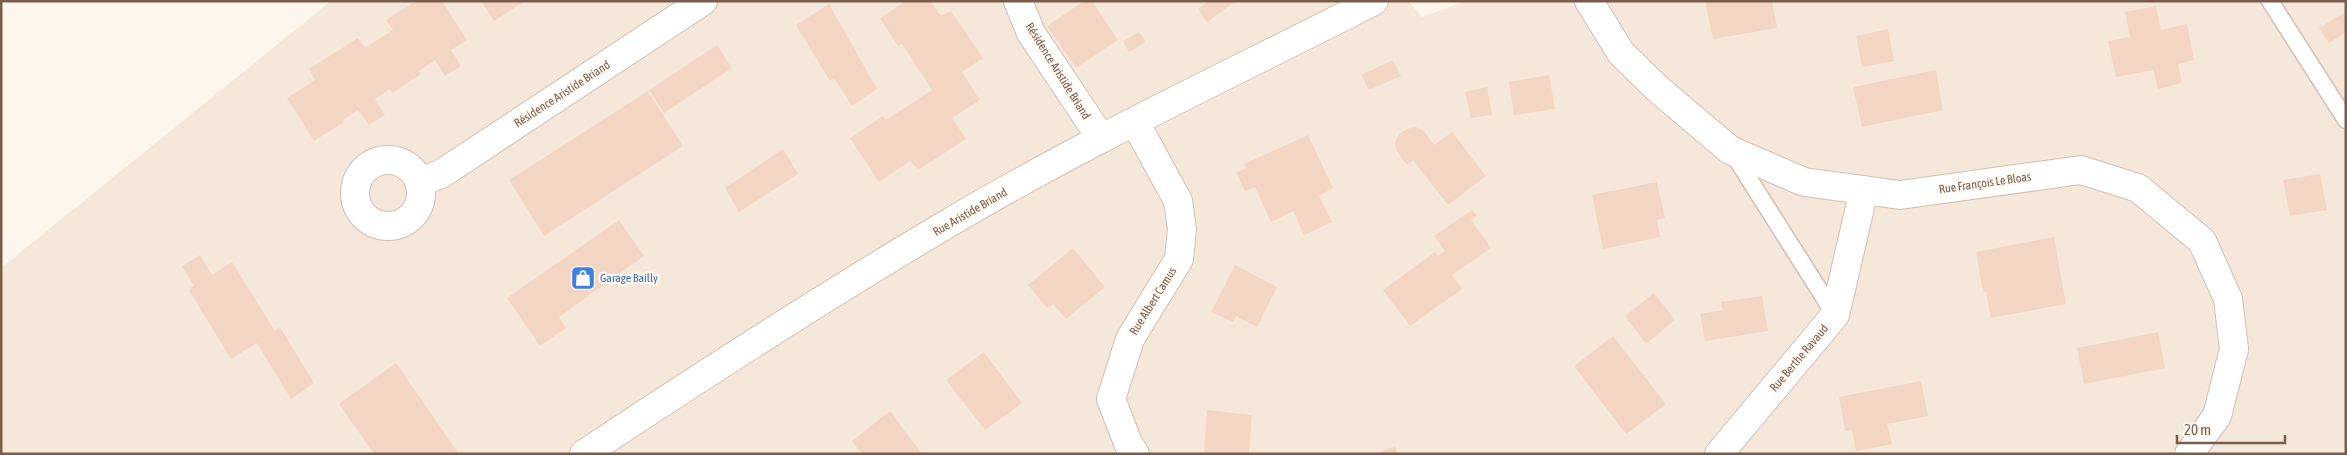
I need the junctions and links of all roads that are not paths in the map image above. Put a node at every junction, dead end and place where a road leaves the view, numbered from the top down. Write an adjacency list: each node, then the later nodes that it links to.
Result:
1 (703, 1): 10 (street, Résidence Aristide Briand)
2 (1018, 1): 8 (street, Résidence Aristide Briand)
3 (1374, 1): 7 (street, Rue Aristide Briand)
4 (1589, 1): 9 (street, Rue François Le Bloas)
5 (2270, 1): 6 (lane)
6 (2346, 120)
7 (1136, 122): 8 (street, Rue Aristide Briand); 13 (street, Rue Albert Camus)
8 (1101, 138): 14 (street, Rue Aristide Briand)
9 (1730, 150): 11 (street, Rue François Le Bloas); 12 (lane)
10 (418, 182)
11 (1864, 190): 12 (street, Rue Berthe Ravaud); 16 (street, Rue François Le Bloas)
12 (1835, 315): 15 (street, Rue Berthe Ravaud)
13 (1125, 450)
14 (584, 454)
15 (1719, 454)
16 (2189, 454)

